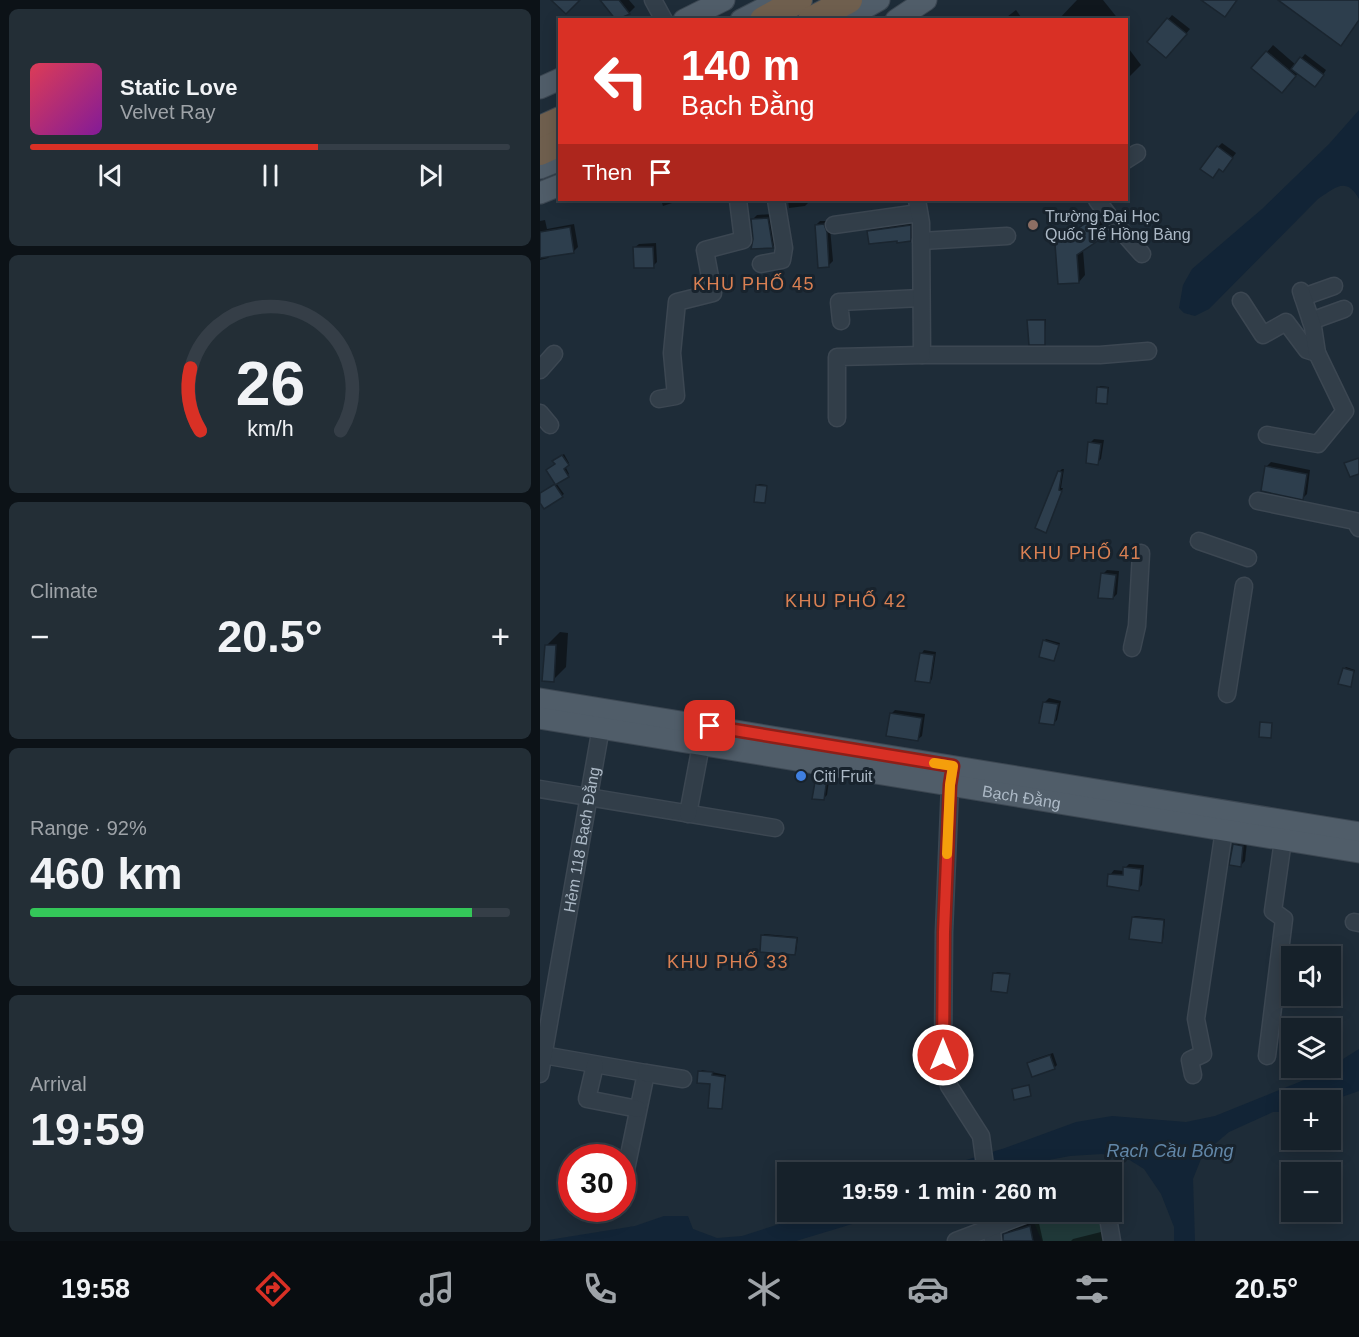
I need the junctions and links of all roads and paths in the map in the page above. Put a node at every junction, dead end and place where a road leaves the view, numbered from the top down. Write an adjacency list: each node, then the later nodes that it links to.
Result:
1 (652, 0): 7 (street)
2 (724, 0): 8 (main road)
3 (779, 0): 9 (main road)
4 (799, 0): 10 (highway)
5 (849, 0): 11 (highway)
6 (879, 0): 12 (main road)
7 (663, 18)
8 (688, 18)
9 (745, 18)
10 (767, 18)
11 (815, 18)
12 (848, 18)
13 (558, 81): 14 (main road)
14 (540, 88)
15 (558, 109): 16 (main road)
16 (540, 117)
17 (558, 121): 18 (highway)
18 (540, 129)
19 (558, 144): 20 (highway)
20 (540, 152)
21 (558, 161): 22 (main road)
22 (540, 168)
23 (558, 186): 24 (main road)
24 (540, 193)
25 (738, 201): 45 (street)
26 (776, 201): 33 (street)
27 (1097, 201): 32 (street)
28 (918, 206): 29 (street); 31 (street)
29 (834, 225)
30 (1007, 236): 31 (street)
31 (921, 241): 35 (street)
32 (1142, 254)
33 (760, 264)
34 (1334, 286): 39 (street)
35 (921, 298): 38 (street); 43 (street)
36 (1241, 301): 41 (street)
37 (1344, 309): 39 (street)
38 (841, 321)
39 (1311, 321): 41 (street)
40 (1148, 351): 43 (street)
41 (1317, 352): 47 (street)
42 (554, 354): 44 (street)
43 (922, 355): 46 (street)
44 (540, 370)
45 (659, 399)
46 (837, 418)
47 (1267, 435)
48 (1258, 501): 49 (street)
49 (1359, 528)
50 (1199, 541): 52 (street)
51 (1141, 553): 54 (street)
52 (1248, 558)
53 (1244, 586): 55 (street)
54 (1132, 648)
55 (1227, 694)
56 (540, 699): 58 (main road, Bạch Đằng)
57 (540, 718): 58 (main road, Bạch Đằng)
58 (603, 719): 59 (main road, Bạch Đằng); 60 (main road, Bạch Đằng); 62 (street, Hẻm 118 Bạch Đằng)
59 (701, 745): 60 (main road, Bạch Đằng); 63 (street)
60 (952, 776): 64 (main road, Bạch Đằng); 78 (street)
61 (540, 789): 62 (street)
62 (589, 797): 63 (street); 69 (street, Hẻm 118 Bạch Đằng)
63 (688, 814): 65 (street)
64 (1226, 821): 66 (main road, Bạch Đằng); 67 (main road, Bạch Đằng); 74 (street)
65 (775, 828)
66 (1359, 833)
67 (1283, 840): 68 (main road, Bạch Đằng); 70 (street)
68 (1359, 852)
69 (543, 1055): 71 (street); 73 (street, Hẻm 118 Bạch Đằng)
70 (1267, 1056)
71 (595, 1065): 72 (street); 76 (street)
72 (646, 1073): 75 (street); 76 (street)
73 (540, 1074)
74 (1193, 1075)
75 (683, 1079)
76 (639, 1109): 77 (street)
77 (632, 1144)
78 (985, 1162)
79 (1109, 1222): 82 (street)
80 (992, 1227): 81 (street)
81 (956, 1241)
82 (1112, 1241)

